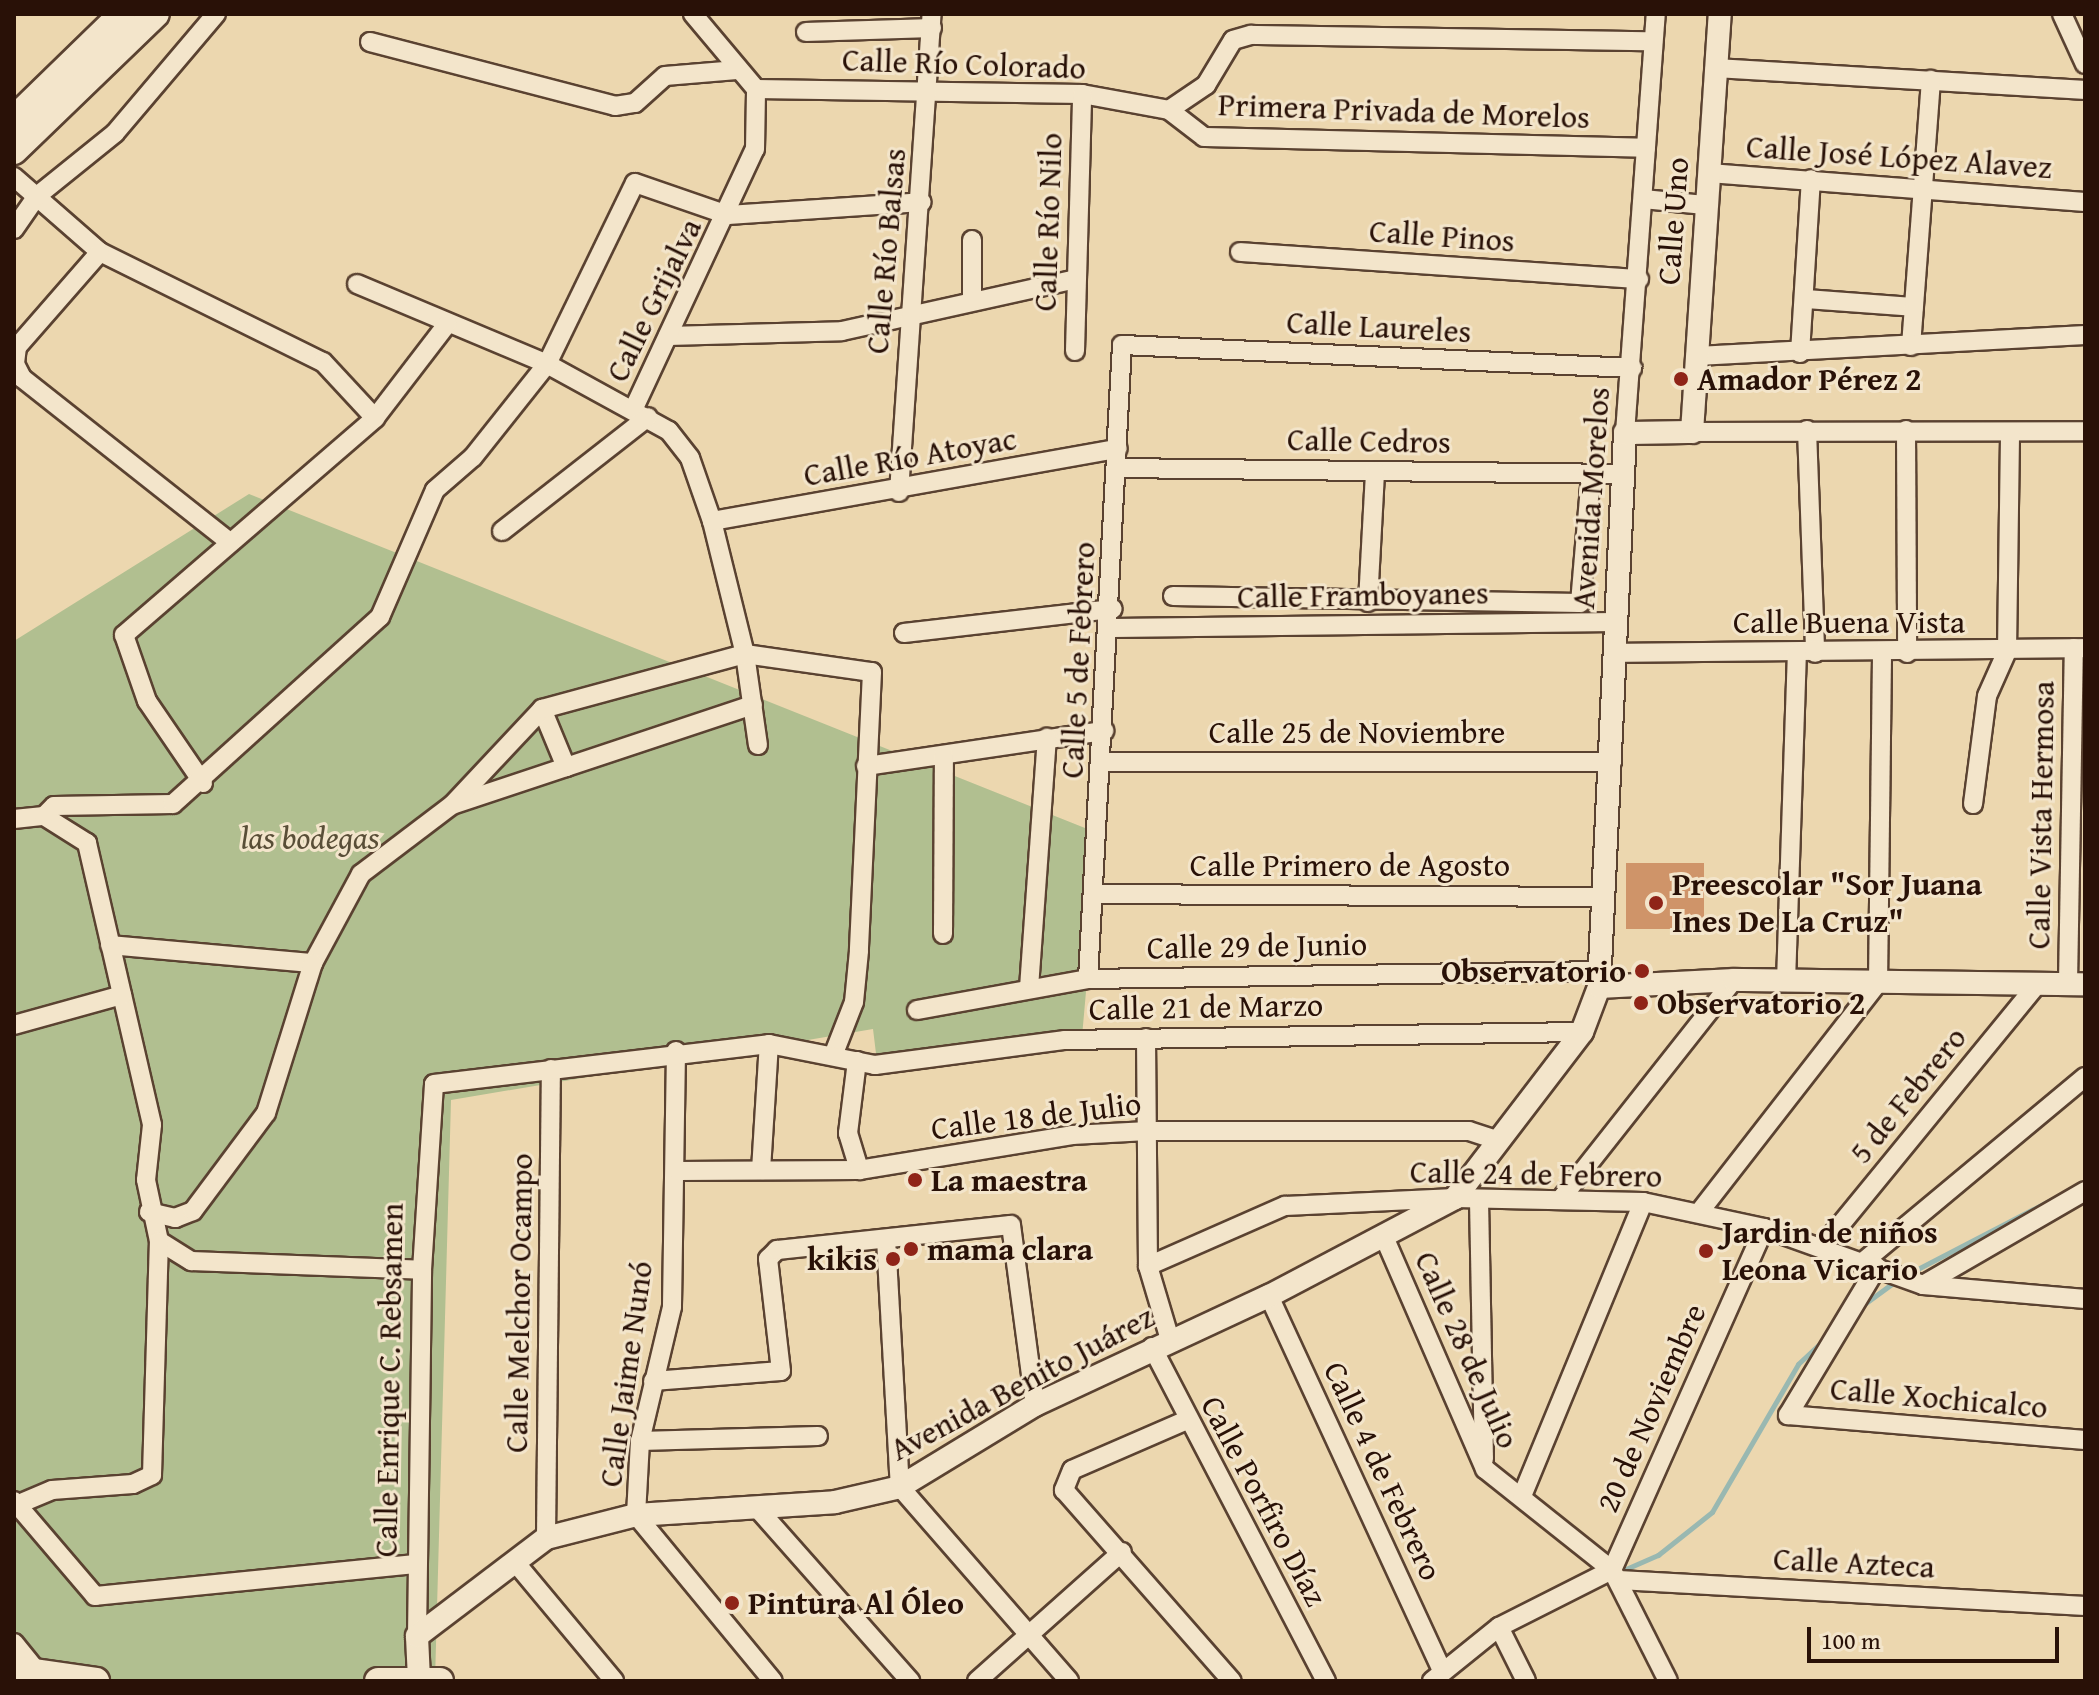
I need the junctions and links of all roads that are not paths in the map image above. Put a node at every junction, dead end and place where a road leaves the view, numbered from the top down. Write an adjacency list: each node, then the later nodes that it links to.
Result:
1 (122, 14): 21 (main road)
2 (156, 14): 23 (main road)
3 (216, 14): 28 (street)
4 (693, 14): 14 (street)
5 (1656, 14): 10 (street, Avenida Morelos)
6 (1720, 14): 13 (street, Calle Uno)
7 (2062, 14): 12 (street)
8 (932, 21): 9 (street); 18 (street, Calle Río Balsas)
9 (806, 32)
10 (1653, 41): 20 (street); 22 (street, Avenida Morelos)
11 (370, 42): 14 (street)
12 (2085, 64)
13 (1716, 68): 15 (street); 24 (street, Calle Uno)
14 (737, 70): 16 (street)
15 (1931, 80): 17 (street); 27 (street)
16 (756, 89): 18 (street, Calle Río Colorado); 33 (street, Calle Grijalva)
17 (2085, 90)
18 (927, 92): 19 (street, Calle Río Colorado); 30 (street, Calle Río Balsas)
19 (1082, 94): 20 (street, Calle Río Colorado); 38 (street, Calle Río Nilo)
20 (1169, 110): 22 (street, Primera Privada de Morelos)
21 (14, 119)
22 (1646, 148): 29 (street, Avenida Morelos)
23 (14, 151)
24 (1709, 173): 26 (street, Calle José López Alavez); 32 (street, Calle Uno)
25 (14, 177): 28 (street)
26 (1811, 179): 27 (street, Calle José López Alavez); 41 (street)
27 (1922, 187): 31 (street, Calle José López Alavez); 43 (street)
28 (37, 196): 34 (street); 36 (street)
29 (1643, 199): 32 (street); 39 (street, Avenida Morelos)
30 (922, 202): 33 (street); 44 (street, Calle Río Balsas)
31 (2085, 202)
32 (1705, 205): 52 (street, Calle Uno)
33 (728, 215): 47 (street, Calle Grijalva); 53 (street)
34 (14, 229)
35 (972, 240): 42 (street)
36 (100, 252): 56 (street); 70 (street)
37 (1240, 252): 39 (street, Calle Pinos)
38 (1076, 279): 42 (street); 50 (street, Calle Río Nilo)
39 (1639, 279): 54 (street, Avenida Morelos)
40 (357, 284): 45 (street)
41 (1805, 299): 43 (street); 51 (street)
42 (972, 301): 44 (street)
43 (1914, 307): 49 (street)
44 (909, 313): 47 (street); 67 (street, Calle Río Balsas)
45 (447, 324): 53 (street); 56 (street)
46 (2085, 335): 49 (street)
47 (668, 336): 55 (street, Calle Grijalva)
48 (1122, 345): 54 (street, Calle Laureles); 63 (street, Calle 5 de Febrero)
49 (1911, 346): 51 (street)
50 (1075, 351)
51 (1800, 353): 52 (street)
52 (1697, 356): 60 (street, Calle Uno)
53 (547, 364): 55 (street); 94 (street)
54 (1632, 368): 62 (street, Avenida Morelos)
55 (641, 413): 68 (street, Calle Grijalva); 69 (street)
56 (375, 418): 70 (street)
57 (1807, 430): 58 (street); 60 (street); 81 (street)
58 (1906, 430): 61 (street); 82 (street)
59 (2085, 431): 61 (street)
60 (1692, 432): 62 (street)
61 (2010, 432): 78 (street)
62 (1625, 433): 66 (street, Avenida Morelos)
63 (1117, 458): 64 (street, Calle Cedros); 67 (street, Calle Río Atoyac); 73 (street, Calle 5 de Febrero)
64 (1375, 471): 65 (street, Calle Cedros); 72 (street)
65 (1591, 474): 66 (street, Calle Cedros); 72 (street)
66 (1621, 474): 74 (street, Avenida Morelos)
67 (899, 492): 68 (street, Calle Río Atoyac)
68 (712, 521): 83 (street, Calle Grijalva)
69 (502, 531)
70 (230, 542): 94 (street)
71 (1173, 596): 72 (street)
72 (1368, 602)
73 (1113, 609): 75 (street, Calle 5 de Febrero); 76 (street)
74 (1615, 622): 75 (street, Calle Framboyanes); 80 (street, Avenida Morelos)
75 (1113, 628): 86 (street, Calle 5 de Febrero)
76 (904, 633)
77 (2079, 648): 78 (street, Calle Buena Vista); 110 (street, Calle Vista Hermosa)
78 (2007, 651): 82 (street, Calle Buena Vista); 95 (street)
79 (1882, 652): 81 (street, Calle Buena Vista); 82 (street, Calle Buena Vista); 109 (street)
80 (1614, 653): 81 (street, Calle Buena Vista); 91 (street, Avenida Morelos)
81 (1806, 653): 107 (street)
82 (1907, 653)
83 (745, 654): 84 (street, Calle Grijalva); 85 (street); 92 (street)
84 (753, 705): 88 (street, Calle Grijalva); 93 (street)
85 (542, 709): 93 (street); 96 (street)
86 (1104, 731): 87 (street); 90 (street, Calle 5 de Febrero)
87 (1047, 738): 89 (street); 111 (street)
88 (758, 745)
89 (944, 755): 92 (street); 101 (street)
90 (1102, 762): 91 (street, Calle 25 de Noviembre); 99 (street, Calle 5 de Febrero)
91 (1612, 762): 100 (street, Avenida Morelos)
92 (866, 766): 119 (street)
93 (566, 767): 96 (street)
94 (203, 783): 97 (street)
95 (1973, 804)
96 (452, 805): 103 (street)
97 (44, 816): 98 (street); 102 (street)
98 (14, 819)
99 (1095, 894): 100 (street, Calle Primero de Agosto); 104 (street, Calle 5 de Febrero)
100 (1605, 897): 105 (street, Avenida Morelos)
101 (943, 934)
102 (110, 945): 103 (street); 112 (street)
103 (313, 963): 135 (street)
104 (1088, 979): 105 (street, Calle 29 de Junio); 111 (street, Calle 29 de Junio)
105 (1600, 979): 106 (street); 115 (street, Avenida Benito Juárez)
106 (1734, 980): 107 (street); 132 (street)
107 (1786, 982): 109 (street)
108 (2039, 982): 109 (street); 110 (street); 140 (street, 5 de Febrero)
109 (1878, 983): 134 (street)
110 (2077, 983)
111 (1029, 988): 113 (street, Calle 29 de Junio)
112 (122, 995): 114 (street); 135 (street)
113 (917, 1010)
114 (14, 1025)
115 (1582, 1032): 116 (street, Calle 21 de Marzo); 125 (street, Avenida Benito Juárez)
116 (1146, 1038): 120 (street, Calle 21 de Marzo); 124 (street, Calle Porfiro Díaz)
117 (769, 1044): 118 (street, Calle 21 de Marzo); 119 (street, Calle 21 de Marzo); 126 (street)
118 (676, 1051): 121 (street, Calle 21 de Marzo); 128 (street, Calle Jaime Nunó)
119 (833, 1056): 120 (street, Calle 21 de Marzo)
120 (857, 1061): 127 (street)
121 (551, 1069): 123 (street, Calle 21 de Marzo); 160 (street, Calle Melchor Ocampo)
122 (2083, 1083): 141 (street)
123 (434, 1084): 143 (street, Calle Enrique C. Rebsamen)
124 (1148, 1131): 125 (street, Calle 18 de Julio); 127 (street, Calle 18 de Julio); 142 (street, Calle Porfiro Díaz)
125 (1497, 1140): 130 (street, Avenida Benito Juárez)
126 (761, 1170): 127 (street, Calle 18 de Julio); 128 (street, Calle 18 de Julio)
127 (859, 1170)
128 (678, 1171): 148 (street, Calle Jaime Nunó)
129 (2085, 1191): 144 (street)
130 (1455, 1198): 131 (street, Calle 24 de Febrero); 138 (street, Avenida Benito Juárez); 142 (street, Calle 24 de Febrero)
131 (1479, 1200): 132 (street, Calle 24 de Febrero); 154 (street)
132 (1560, 1200): 133 (street, Calle 24 de Febrero)
133 (1643, 1202): 134 (street, Calle 24 de Febrero); 156 (street)
134 (1701, 1210): 136 (street, Calle 24 de Febrero)
135 (149, 1212): 139 (street)
136 (1764, 1228): 140 (street, Calle 24 de Febrero); 164 (street, 20 de Noviembre)
137 (886, 1239): 148 (street); 149 (street); 155 (street)
138 (1385, 1239): 145 (street, Avenida Benito Juárez); 154 (street, Calle 28 de Julio)
139 (159, 1241): 143 (street); 157 (street)
140 (1823, 1246): 141 (street, Calle 24 de Febrero)
141 (1870, 1264): 144 (street, Calle 24 de Febrero); 152 (street, Calle Xochicalco)
142 (1148, 1266): 147 (street, Calle Porfiro Díaz)
143 (422, 1270): 163 (street, Calle Enrique C. Rebsamen)
144 (1923, 1285): 146 (street, Calle 24 de Febrero)
145 (1269, 1296): 147 (street, Avenida Benito Juárez); 171 (street, Calle 4 de Febrero)
146 (2085, 1299)
147 (1161, 1344): 149 (street, Avenida Benito Juárez); 150 (street, Calle Porfiro Díaz)
148 (653, 1381): 153 (street, Calle Jaime Nunó)
149 (1035, 1405): 155 (street, Avenida Benito Juárez)
150 (1187, 1420): 161 (street); 181 (street, Calle Porfiro Díaz)
151 (818, 1436): 153 (street)
152 (2085, 1440)
153 (640, 1441): 159 (street, Calle Jaime Nunó)
154 (1485, 1469): 156 (street, Calle 28 de Julio)
155 (900, 1487): 158 (street, Avenida Benito Juárez); 167 (street)
156 (1522, 1496): 164 (street, Calle 28 de Julio)
157 (15, 1504): 163 (street)
158 (758, 1509): 159 (street, Avenida Benito Juárez); 177 (street)
159 (636, 1515): 160 (street, Avenida Benito Juárez); 176 (street)
160 (546, 1538): 162 (street, Avenida Benito Juárez)
161 (1122, 1552): 167 (street); 180 (street)
162 (515, 1562): 168 (street, Avenida Benito Juárez); 175 (street)
163 (416, 1564): 168 (street, Calle Enrique C. Rebsamen)
164 (1616, 1575): 165 (street, Calle Azteca); 166 (street); 183 (street)
165 (2085, 1606)
166 (1499, 1627): 171 (street); 182 (street)
167 (1031, 1633): 178 (street); 179 (street)
168 (417, 1636): 172 (street, Calle Enrique C. Rebsamen)
169 (14, 1643): 170 (street)
170 (26, 1671): 173 (main road)
171 (1437, 1676)
172 (426, 1680): 174 (main road)
173 (96, 1681)
174 (378, 1681)
175 (614, 1681)
176 (773, 1681)
177 (910, 1681)
178 (977, 1681)
179 (1069, 1681)
180 (1232, 1681)
181 (1326, 1681)
182 (1526, 1681)
183 (1668, 1681)

